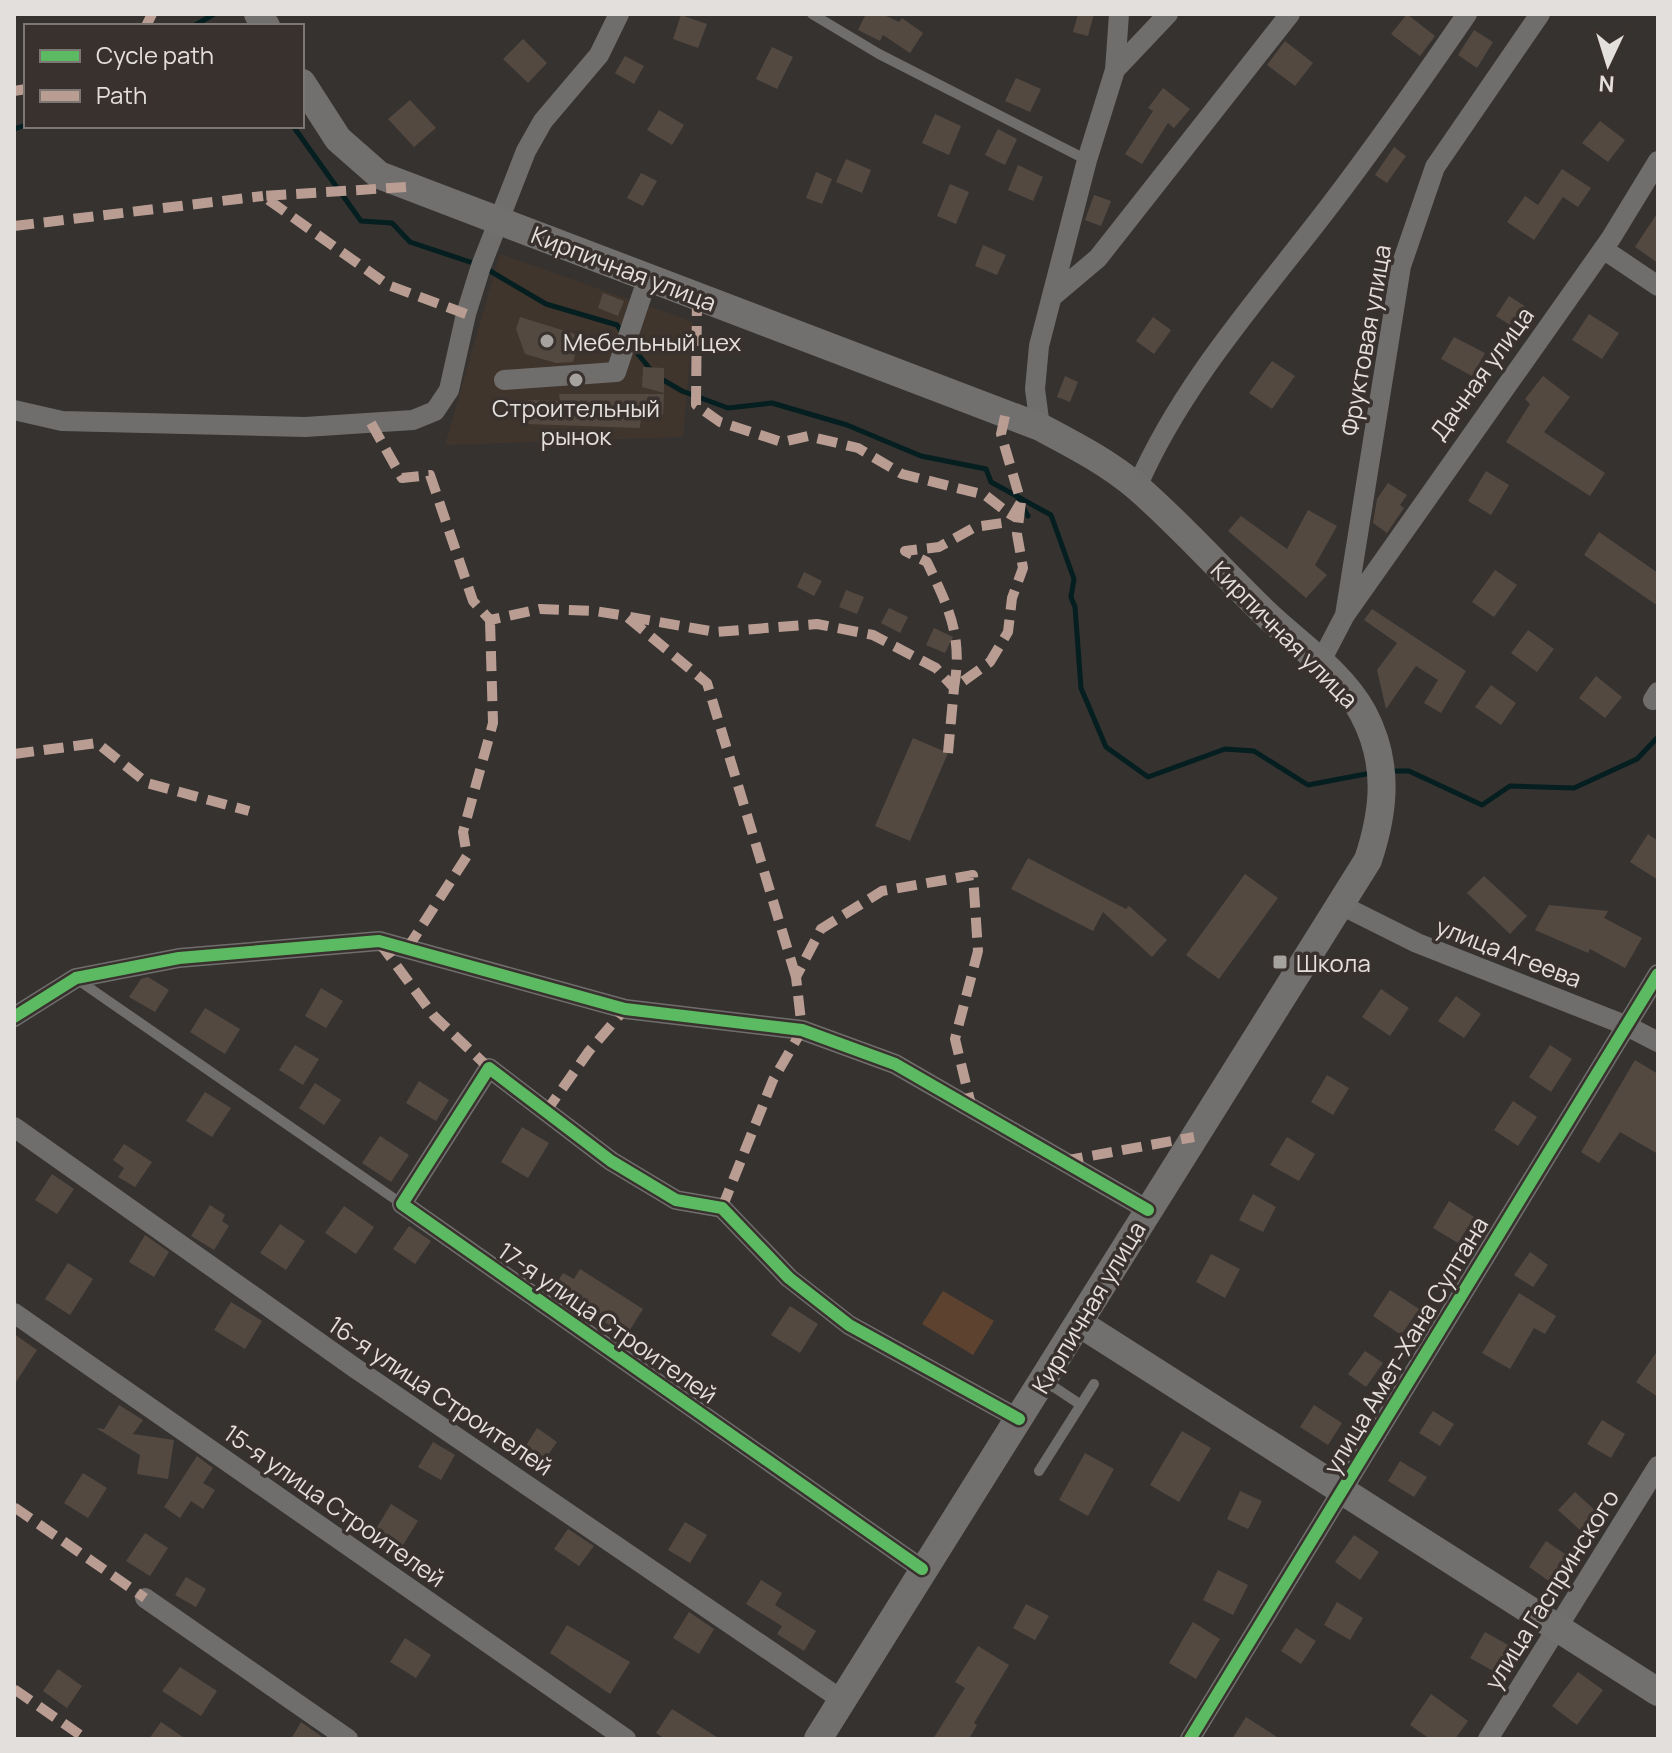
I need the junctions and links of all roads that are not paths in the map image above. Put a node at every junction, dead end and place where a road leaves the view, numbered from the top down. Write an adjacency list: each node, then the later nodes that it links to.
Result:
1 (619, 14): 12 (street)
2 (812, 14): 10 (lane)
3 (1119, 14): 8 (street)
4 (1168, 14): 8 (street)
5 (1290, 14): 16 (street)
6 (1467, 14): 20 (street)
7 (1540, 14): 21 (street, Фруктовая улица)
8 (1115, 70): 10 (street)
9 (304, 86): 12 (main road, Кирпичная улица)
10 (1087, 160): 16 (street)
11 (1658, 161): 13 (street, Дачная улица)
12 (501, 220): 14 (main road, Кирпичная улица); 18 (street)
13 (1603, 249): 15 (street); 21 (street, Дачная улица)
14 (648, 277): 17 (street); 19 (main road, Кирпичная улица)
15 (1658, 286)
16 (1053, 296): 19 (street)
17 (504, 380)
18 (14, 410)
19 (1040, 427): 20 (main road, Кирпичная улица)
20 (1137, 487): 22 (main road, Кирпичная улица)
21 (1345, 615): 22 (street)
22 (1320, 663): 23 (main road, Кирпичная улица)
23 (1343, 906): 27 (street, улица Агеева); 31 (main road, Кирпичная улица)
24 (1658, 974): 27 (street, улица Амет-Хана Султана)
25 (76, 978): 26 (street); 30 (lane); 31 (street)
26 (14, 1017)
27 (1625, 1025): 28 (street, улица Агеева); 40 (street, улица Амет-Хана Султана)
28 (1658, 1042)
29 (14, 1127): 45 (street, 16-я улица Строителей)
30 (402, 1204): 37 (street); 41 (street, 17-я улица Строителей)
31 (1148, 1210): 33 (main road, Кирпичная улица)
32 (14, 1313): 47 (street, 15-я улица Строителей)
33 (1079, 1323): 34 (main road, Кирпичная улица); 40 (main road)
34 (1043, 1380): 36 (lane); 37 (main road, Кирпичная улица)
35 (1094, 1384): 36 (lane)
36 (1081, 1405): 39 (lane)
37 (1019, 1419): 41 (main road, Кирпичная улица)
38 (1658, 1466): 43 (street, улица Гаспринского)
39 (1039, 1471)
40 (1342, 1492): 43 (main road); 49 (street, улица Амет-Хана Султана)
41 (922, 1569): 45 (main road, Кирпичная улица)
42 (145, 1598): 46 (street)
43 (1559, 1627): 44 (main road); 50 (street, улица Гаспринского)
44 (1658, 1692)
45 (842, 1700): 48 (main road, Кирпичная улица)
46 (348, 1739)
47 (626, 1739)
48 (818, 1739)
49 (1190, 1739)
50 (1488, 1739)

